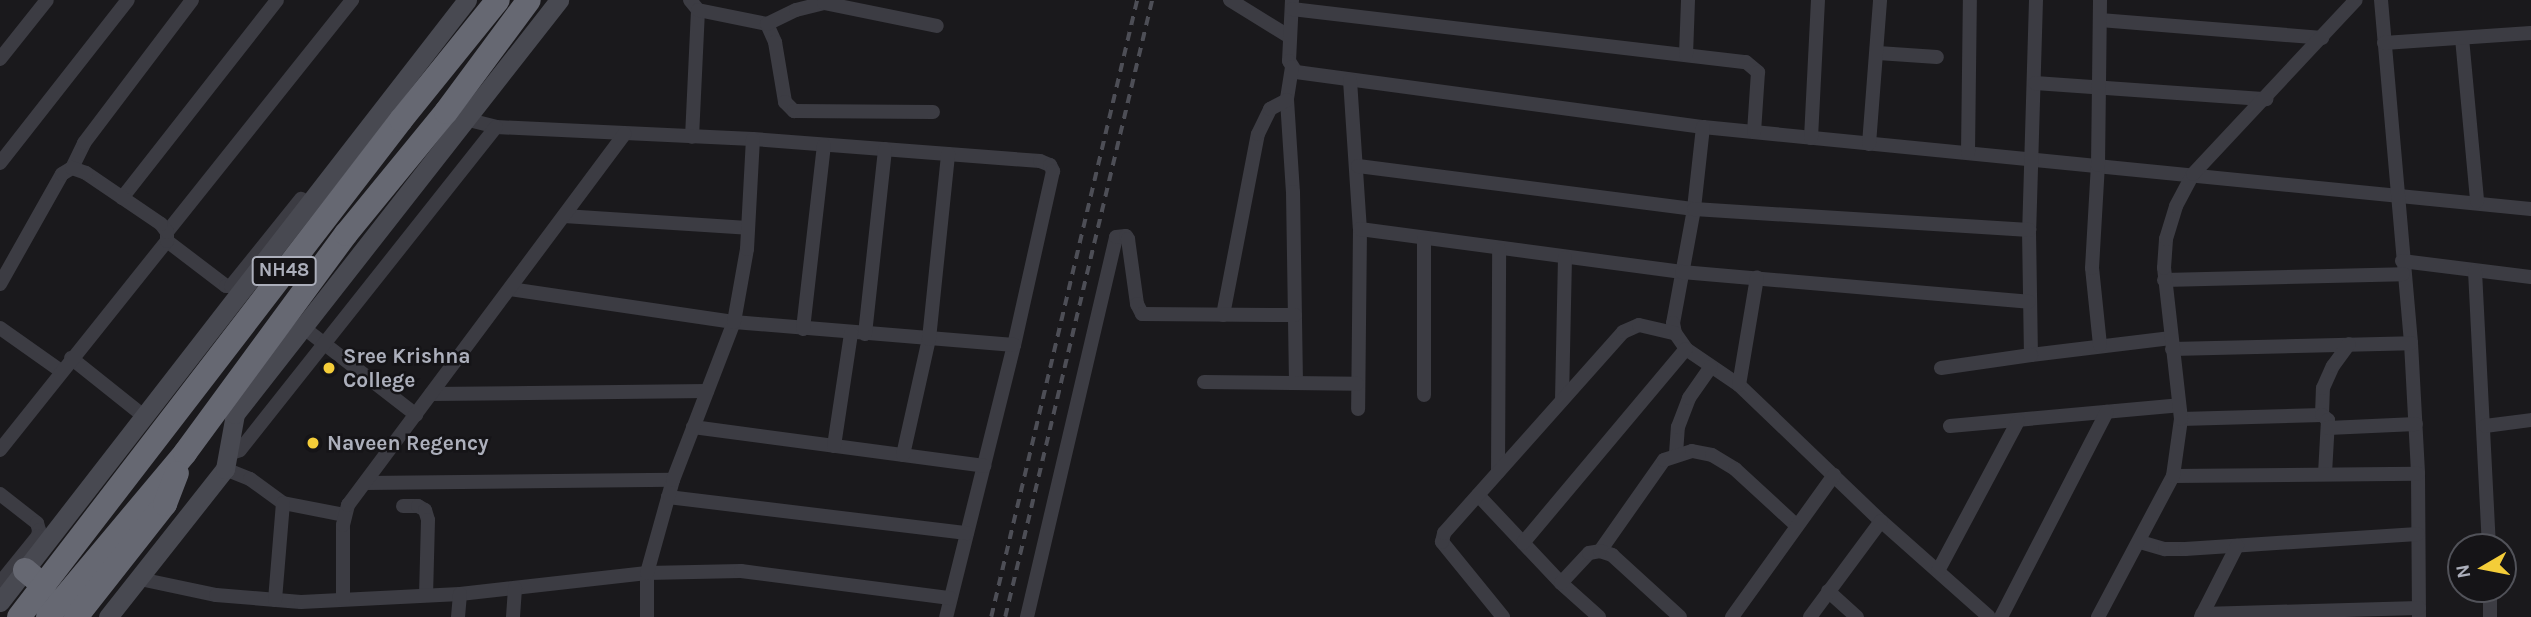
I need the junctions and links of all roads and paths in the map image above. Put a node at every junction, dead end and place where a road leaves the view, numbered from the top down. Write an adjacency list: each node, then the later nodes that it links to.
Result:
1 (47, 0): 33 (street)
2 (128, 0): 56 (street)
3 (192, 0): 59 (street)
4 (277, 0): 62 (street)
5 (352, 0): 70 (street)
6 (457, 0): 70 (street)
7 (467, 0): 35 (street)
8 (498, 0): 35 (highway, NH48)
9 (529, 0): 126 (highway, NH48)
10 (559, 0): 42 (street)
11 (1230, 0): 26 (street)
12 (1688, 0): 31 (street)
13 (1818, 0): 48 (street)
14 (1880, 0): 30 (street)
15 (1970, 0): 53 (street)
16 (2036, 0): 37 (street)
17 (2100, 0): 22 (street)
18 (2356, 0): 27 (street)
19 (2381, 0): 29 (street)
20 (694, 5): 23 (street); 47 (street)
21 (1292, 5): 26 (street); 31 (street)
22 (2100, 20): 27 (street); 38 (street)
23 (767, 24): 24 (street); 41 (street)
24 (937, 26)
25 (2531, 33): 28 (street)
26 (1290, 37): 34 (street)
27 (2322, 38): 39 (street)
28 (2462, 38): 29 (street); 63 (street)
29 (2384, 43): 61 (street)
30 (1878, 53): 32 (street); 50 (street)
31 (1686, 55): 45 (street)
32 (1937, 57)
33 (0, 59)
34 (1292, 67): 36 (street); 40 (street)
35 (420, 79): 116 (street); 159 (highway, NH48)
36 (1350, 80): 44 (street); 58 (street)
37 (2035, 83): 38 (street); 55 (street)
38 (2099, 86): 39 (street); 57 (street)
39 (2266, 99): 60 (street)
40 (1287, 100): 83 (street); 84 (street)
41 (933, 112)
42 (465, 119): 43 (street); 87 (street)
43 (496, 127): 46 (street); 94 (street)
44 (1703, 127): 45 (street); 64 (street)
45 (1754, 132): 48 (street)
46 (625, 134): 47 (street); 66 (street)
47 (692, 137): 49 (street)
48 (1811, 138): 50 (street)
49 (753, 139): 51 (street); 67 (street)
50 (1869, 144): 53 (street)
51 (824, 145): 52 (street); 88 (street)
52 (885, 149): 54 (street); 89 (street)
53 (1968, 153): 55 (street)
54 (948, 154): 91 (street); 96 (street)
55 (2033, 159): 57 (street); 69 (street)
56 (0, 163)
57 (2098, 165): 60 (street); 97 (street)
58 (1358, 166): 64 (street); 68 (street)
59 (72, 168): 62 (street); 80 (street)
60 (2193, 174): 61 (street); 79 (street)
61 (2397, 193): 63 (street); 74 (street)
62 (122, 198): 70 (street)
63 (2477, 201): 65 (street)
64 (1694, 209): 69 (street); 76 (street)
65 (2531, 209)
66 (564, 216): 67 (street); 81 (street)
67 (748, 228): 85 (street)
68 (1360, 229): 71 (street); 106 (street)
69 (2029, 230): 82 (street)
70 (167, 236): 100 (street)
71 (1424, 239): 72 (street); 110 (street)
72 (1499, 250): 73 (street); 131 (street)
73 (1565, 258): 76 (street); 111 (street)
74 (2403, 268): 75 (street); 79 (street); 93 (street)
75 (2475, 271): 77 (street); 122 (street)
76 (1682, 272): 78 (street); 90 (street)
77 (2531, 277)
78 (1758, 278): 82 (street); 107 (street)
79 (2164, 280): 92 (street)
80 (0, 284)
81 (510, 289): 85 (street); 109 (street)
82 (2029, 302): 99 (street)
83 (1223, 315): 84 (street); 178 (street)
84 (1295, 315): 105 (street)
85 (734, 321): 88 (street); 108 (street)
86 (0, 328): 103 (street)
87 (304, 328): 94 (street); 129 (street)
88 (803, 329): 89 (street)
89 (858, 333): 91 (street); 124 (street)
90 (1675, 334): 98 (street); 111 (street)
91 (929, 339): 96 (street); 128 (street)
92 (2172, 343): 95 (street); 97 (street); 114 (street)
93 (2411, 343): 95 (street); 120 (street)
94 (325, 344): 115 (street); 129 (street)
95 (2349, 344): 119 (street)
96 (1014, 345): 130 (street)
97 (2100, 345): 99 (street)
98 (1686, 349): 101 (street); 150 (street)
99 (2031, 355): 102 (street)
100 (71, 358): 103 (street); 116 (street)
101 (1711, 367): 107 (street); 127 (street)
102 (1941, 368)
103 (61, 372): 125 (street)
104 (1203, 382): 105 (street)
105 (1296, 383): 106 (street)
106 (1357, 384): 112 (street)
107 (1739, 385): 134 (street)
108 (707, 391): 109 (street); 123 (street)
109 (431, 394): 115 (street)
110 (1424, 396)
111 (1562, 400): 131 (street)
112 (1358, 409)
113 (2107, 412): 114 (street); 118 (street); 186 (street)
114 (2180, 412): 119 (street); 135 (street)
115 (416, 415): 137 (street)
116 (145, 417): 153 (street)
117 (2531, 420): 122 (street)
118 (2018, 421): 121 (street); 154 (street)
119 (2325, 421): 120 (street); 132 (street)
120 (2416, 424): 133 (street)
121 (1950, 426)
122 (2485, 426): 147 (street)
123 (693, 427): 124 (street); 136 (street)
124 (834, 446): 128 (street)
125 (0, 450)
126 (185, 453): 171 (highway, NH48); 172 (highway)
127 (1676, 454): 145 (street); 152 (street)
128 (903, 455): 130 (street)
129 (228, 461): 141 (street); 156 (street)
130 (984, 466): 146 (street)
131 (1497, 472): 139 (street)
132 (2325, 474): 133 (street); 135 (street)
133 (2418, 474): 148 (street)
134 (1834, 475): 144 (street); 145 (street)
135 (2173, 476): 149 (street)
136 (673, 480): 137 (street); 140 (street)
137 (365, 483): 143 (street)
138 (0, 494): 157 (street)
139 (1478, 495): 150 (street); 179 (street)
140 (668, 497): 146 (street); 155 (street)
141 (283, 503): 143 (street); 165 (street)
142 (403, 506): 163 (street)
143 (344, 515): 166 (street)
144 (1881, 521): 154 (street); 161 (street)
145 (1797, 526): 182 (street)
146 (967, 533): 164 (street)
147 (2489, 533)
148 (2418, 534): 151 (street); 168 (street)
149 (2140, 542): 151 (street); 187 (street)
150 (1523, 543): 158 (street)
151 (2237, 546): 169 (street)
152 (1600, 551): 158 (street); 181 (street)
153 (25, 570): 159 (highway); 167 (street)
154 (1938, 572): 185 (street)
155 (647, 573): 160 (street); 164 (street); 176 (street)
156 (140, 579): 165 (street); 173 (street)
157 (0, 583)
158 (1561, 583): 180 (street)
159 (44, 586): 170 (highway, NH48)
160 (515, 588): 162 (street); 175 (street)
161 (1828, 591): 183 (street); 184 (street)
162 (460, 594): 163 (street); 174 (street)
163 (426, 595): 166 (street)
164 (950, 598): 177 (street)
165 (275, 600): 166 (street)
166 (343, 600)
167 (0, 602)
168 (2419, 613): 169 (street)
169 (2201, 616)
170 (19, 617)
171 (48, 617)
172 (76, 617)
173 (108, 617)
174 (458, 617)
175 (513, 617)
176 (647, 617)
177 (946, 617)
178 (1027, 617)
179 (1503, 617)
180 (1599, 617)
181 (1679, 617)
182 (1732, 617)
183 (1810, 617)
184 (1857, 617)
185 (1989, 617)
186 (2001, 617)
187 (2098, 617)

